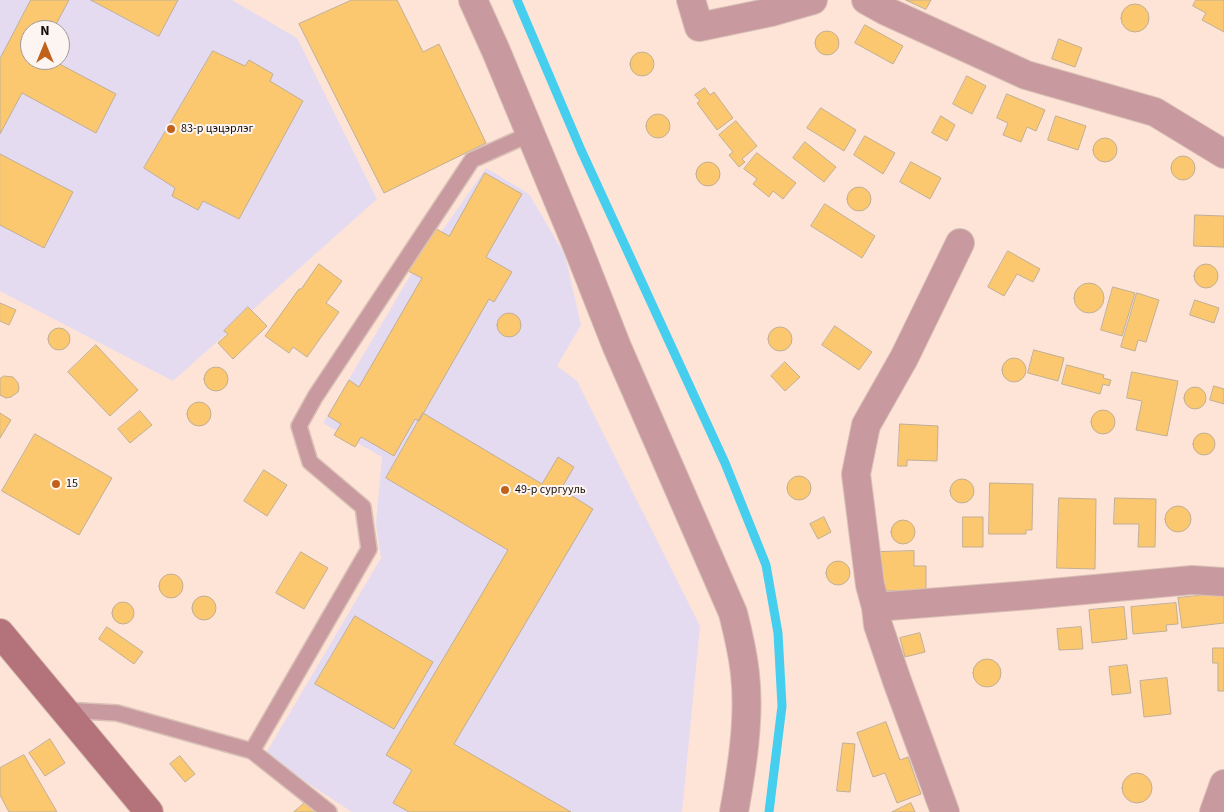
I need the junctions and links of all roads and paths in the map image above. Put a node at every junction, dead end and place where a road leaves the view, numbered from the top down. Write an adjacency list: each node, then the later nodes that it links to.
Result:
1 (473, 0): 5 (street)
2 (691, 0): 3 (street)
3 (812, 0)
4 (866, 0): 6 (street)
5 (530, 134): 12 (lane); 16 (street)
6 (1224, 154)
7 (960, 243): 9 (street)
8 (1224, 582): 9 (street)
9 (876, 607): 17 (street)
10 (2, 639): 11 (main road)
11 (64, 710): 12 (lane); 14 (main road)
12 (252, 750): 15 (lane)
13 (1224, 784): 18 (street)
14 (146, 811)
15 (329, 812)
16 (734, 812)
17 (945, 812)
18 (1214, 812)

